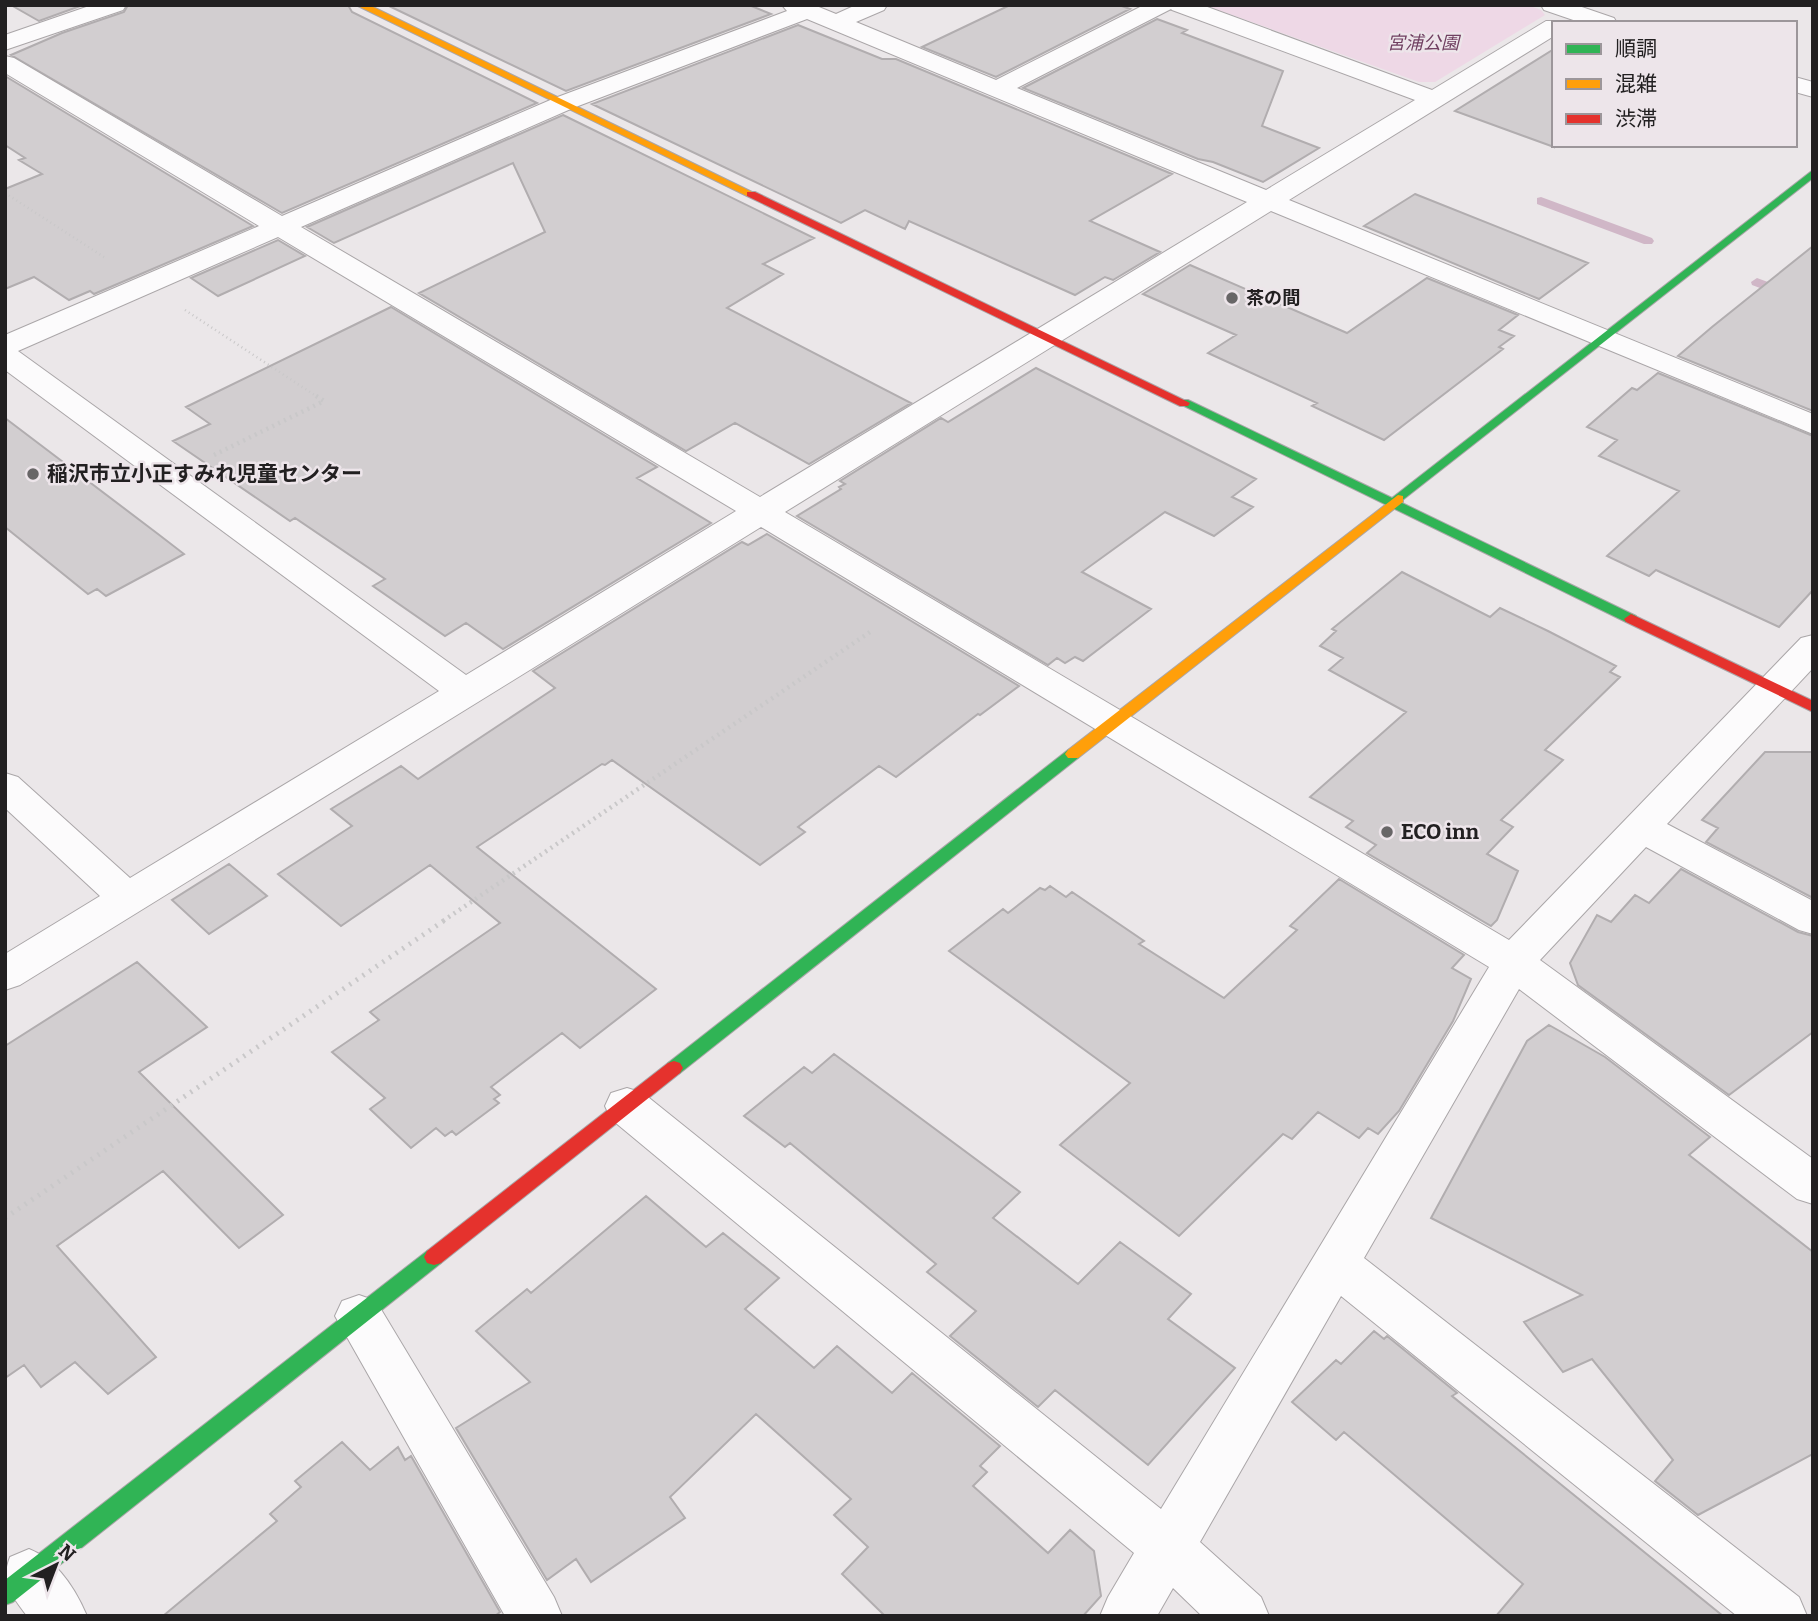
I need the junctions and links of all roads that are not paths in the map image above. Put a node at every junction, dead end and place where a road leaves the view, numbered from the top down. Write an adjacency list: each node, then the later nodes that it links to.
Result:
1 (115, 5): 12 (street)
2 (361, 5): 16 (street)
3 (876, 5): 10 (street)
4 (1162, 5): 14 (street)
5 (1180, 5): 15 (street)
6 (1552, 5): 8 (street)
7 (800, 8): 10 (street); 16 (street)
8 (1569, 17): 9 (street)
9 (1594, 21)
10 (835, 23): 14 (street)
11 (1552, 27): 15 (street)
12 (5, 43)
13 (5, 63): 19 (street)
14 (997, 89): 18 (street)
15 (1435, 99): 18 (street)
16 (564, 103): 19 (street); 20 (street)
17 (1813, 173): 21 (street)
18 (1268, 201): 20 (street); 21 (street)
19 (281, 226): 22 (street); 26 (street)
20 (1046, 336): 25 (street); 26 (street)
21 (1602, 338): 24 (street); 25 (street)
22 (5, 346)
23 (5, 356): 29 (street)
24 (1813, 425)
25 (1392, 503): 28 (street); 31 (street)
26 (761, 511): 29 (street); 31 (street)
27 (1813, 646): 28 (street)
28 (1773, 688): 30 (street); 33 (street)
29 (465, 692): 34 (street)
30 (1813, 707)
31 (1115, 722): 36 (street); 38 (street)
32 (5, 786): 34 (street)
33 (1641, 827): 35 (street); 36 (street)
34 (128, 899): 37 (street)
35 (1813, 919)
36 (1513, 962): 39 (street); 40 (street)
37 (5, 974)
38 (627, 1106): 41 (street); 42 (street)
39 (1813, 1185)
40 (1335, 1262): 42 (street); 48 (street)
41 (359, 1316): 43 (street); 45 (street)
42 (1167, 1547): 46 (street); 47 (street)
43 (17, 1585): 44 (street)
44 (60, 1616)
45 (535, 1616)
46 (1127, 1616)
47 (1242, 1616)
48 (1780, 1616)

